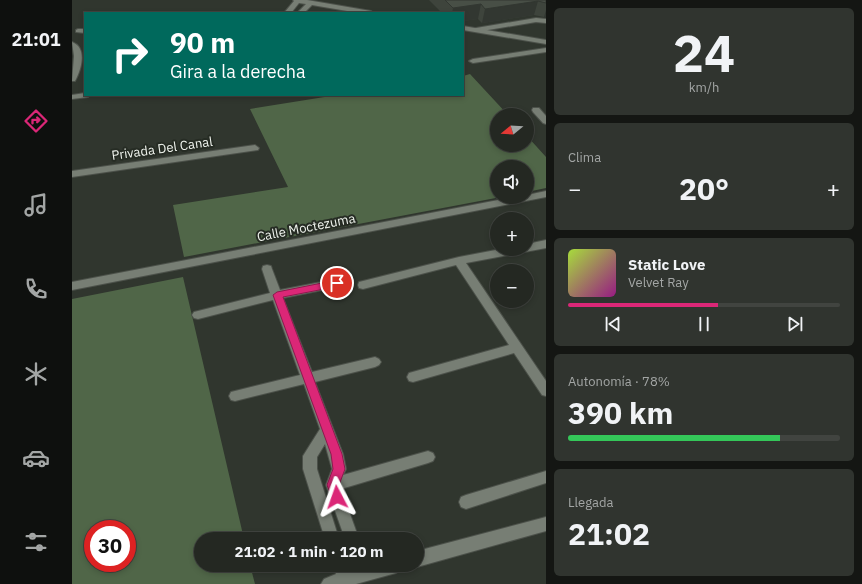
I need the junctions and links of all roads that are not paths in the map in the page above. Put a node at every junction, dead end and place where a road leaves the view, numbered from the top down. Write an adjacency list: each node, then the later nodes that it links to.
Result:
1 (297, 0): 2 (street); 3 (street)
2 (310, 3): 4 (street); 5 (street)
3 (288, 12)
4 (301, 12)
5 (365, 12)
6 (546, 21): 8 (lane)
7 (464, 28): 8 (street)
8 (476, 30): 10 (street)
9 (546, 34): 10 (street)
10 (522, 38): 11 (street)
11 (546, 42)
12 (72, 44): 15 (street)
13 (546, 50): 14 (street)
14 (473, 61)
15 (72, 79)
16 (84, 95): 17 (street)
17 (72, 96)
18 (536, 110): 19 (street)
19 (546, 121)
20 (255, 148): 21 (street, Privada Del Canal)
21 (72, 174)
22 (546, 194): 30 (street, Calle Moctezuma)
23 (546, 244): 24 (street)
24 (534, 247)
25 (490, 254): 26 (street)
26 (459, 260): 29 (street); 33 (street)
27 (267, 269): 31 (street)
28 (337, 283): 31 (street)
29 (363, 285)
30 (72, 286)
31 (277, 295): 32 (street); 36 (street)
32 (198, 315)
33 (517, 347): 35 (street); 37 (street)
34 (375, 362): 36 (street)
35 (413, 377)
36 (308, 378): 38 (street); 39 (street)
37 (546, 391)
38 (234, 396)
39 (327, 430): 42 (street); 45 (street)
40 (428, 456): 42 (street)
41 (546, 477): 43 (street)
42 (333, 485): 46 (street)
43 (466, 502)
44 (546, 524): 47 (street)
45 (330, 532)
46 (350, 532)
47 (424, 557)
48 (343, 572): 49 (street)
49 (329, 584)

